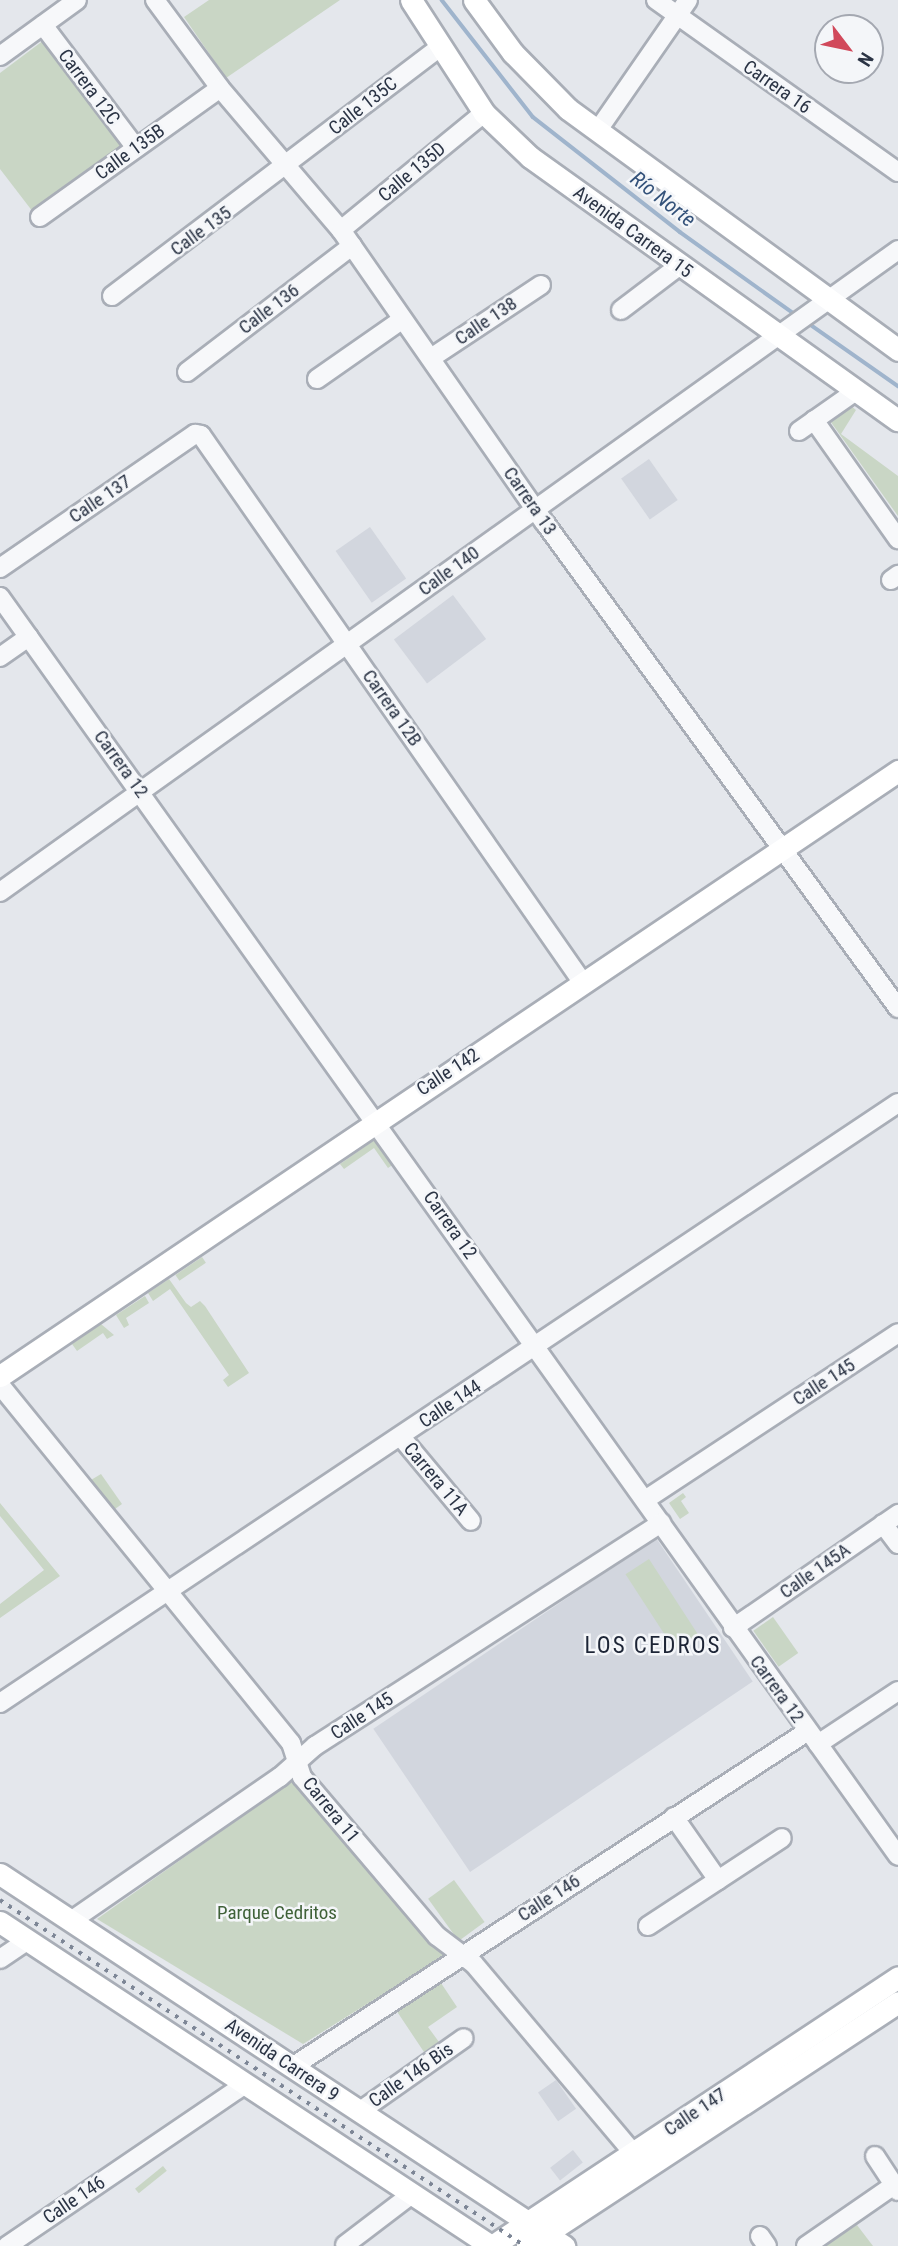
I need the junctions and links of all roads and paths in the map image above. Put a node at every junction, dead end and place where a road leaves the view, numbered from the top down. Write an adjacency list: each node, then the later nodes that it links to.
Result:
1 (78, 0): 8 (street)
2 (155, 0): 11 (street, Carrera 13)
3 (411, 0): 9 (main road, Avenida Carrera 15)
4 (474, 0): 13 (main road)
5 (656, 0): 7 (street, Carrera 16)
6 (688, 0): 7 (street)
7 (677, 16): 13 (street); 16 (street, Carrera 16)
8 (43, 25): 10 (street); 14 (street, Carrera 12C)
9 (439, 48): 12 (main road, Avenida Carrera 15); 15 (street, Calle 135C)
10 (0, 56)
11 (220, 88): 14 (street, Calle 135B); 15 (street, Carrera 13)
12 (484, 113): 18 (street, Calle 135D); 21 (main road, Avenida Carrera 15)
13 (598, 131): 24 (main road)
14 (136, 148): 17 (street, Calle 135B)
15 (288, 165): 18 (street, Carrera 13); 23 (street, Calle 135)
16 (898, 172)
17 (40, 217)
18 (341, 230): 19 (street, Carrera 13)
19 (352, 246): 26 (street, Carrera 13); 30 (street, Calle 136)
20 (898, 250): 24 (street, Calle 140)
21 (679, 267): 25 (street); 27 (main road, Avenida Carrera 15)
22 (541, 285): 29 (street, Calle 138)
23 (112, 296)
24 (823, 303): 27 (street, Calle 140); 28 (main road)
25 (621, 310)
26 (400, 321): 29 (street, Carrera 13); 31 (street)
27 (781, 334): 32 (main road, Avenida Carrera 15); 37 (street, Calle 140)
28 (898, 350)
29 (431, 358): 37 (street, Carrera 13)
30 (187, 372)
31 (317, 379)
32 (856, 391): 33 (street); 34 (main road, Avenida Carrera 15)
33 (814, 420): 35 (street); 38 (street)
34 (898, 420)
35 (799, 431)
36 (201, 435): 39 (street, Calle 137); 42 (street, Carrera 12B)
37 (535, 509): 42 (street, Calle 140); 46 (street, Carrera 13)
38 (898, 539)
39 (0, 568)
40 (0, 597): 41 (street, Carrera 12)
41 (29, 637): 43 (street); 45 (street, Carrera 12)
42 (347, 643): 45 (street, Calle 140); 48 (street, Carrera 12B)
43 (0, 657)
44 (898, 771): 46 (main road, Calle 142)
45 (141, 791): 47 (street, Calle 140); 51 (street, Carrera 12)
46 (780, 849): 48 (main road, Calle 142); 49 (street, Carrera 13)
47 (0, 892)
48 (583, 983): 51 (main road, Calle 142)
49 (898, 1008)
50 (898, 1103): 53 (street, Calle 144)
51 (375, 1119): 53 (street, Carrera 12); 54 (main road, Calle 142)
52 (898, 1333): 57 (street, Calle 145)
53 (536, 1347): 56 (street, Calle 144); 57 (street, Carrera 12)
54 (0, 1376)
55 (0, 1385): 62 (street, Carrera 11)
56 (401, 1437): 59 (street, Carrera 11A); 62 (street, Calle 144)
57 (645, 1500): 60 (street, Carrera 12)
58 (890, 1519): 61 (street); 63 (street, Calle 145A)
59 (471, 1521)
60 (661, 1523): 63 (street, Carrera 12); 67 (street, Calle 145)
61 (898, 1544)
62 (169, 1588): 65 (street, Calle 144); 67 (street, Carrera 11)
63 (733, 1628): 66 (street, Carrera 12)
64 (898, 1691): 66 (street, Calle 146)
65 (0, 1703)
66 (813, 1738): 68 (street, Calle 146); 70 (street, Carrera 12)
67 (295, 1763): 73 (street, Calle 145); 77 (street, Carrera 11)
68 (674, 1817): 72 (street); 77 (street, Calle 146)
69 (782, 1838): 72 (street)
70 (898, 1856)
71 (0, 1874): 73 (main road, Avenida Carrera 9)
72 (718, 1880): 75 (street)
73 (71, 1921): 82 (main road, Avenida Carrera 9)
74 (0, 1922): 76 (main road, Avenida Carrera 9)
75 (649, 1926)
76 (27, 1941): 78 (street); 83 (main road, Avenida Carrera 9)
77 (462, 1954): 82 (street, Calle 146); 85 (street, Carrera 11)
78 (0, 1959)
79 (898, 1977): 85 (main road, Calle 147)
80 (898, 2002): 89 (main road, Calle 147)
81 (464, 2038): 84 (street, Calle 146 Bis)
82 (292, 2067): 84 (main road, Avenida Carrera 9)
83 (245, 2084): 88 (main road, Avenida Carrera 9); 92 (street, Calle 146)
84 (359, 2112): 90 (main road, Avenida Carrera 9)
85 (633, 2153): 90 (main road, Calle 147)
86 (875, 2156): 87 (street)
87 (896, 2188): 97 (street)
88 (412, 2194): 91 (street); 93 (main road, Avenida Carrera 9)
89 (575, 2213): 90 (main road, Calle 147); 96 (main road)
90 (537, 2228): 93 (main road, Calle 147); 94 (main road, Calle 147); 95 (main road, Avenida Carrera 9)
91 (345, 2245)
92 (8, 2246)
93 (491, 2246)
94 (527, 2246)
95 (564, 2246)
96 (571, 2246)
97 (806, 2246)

